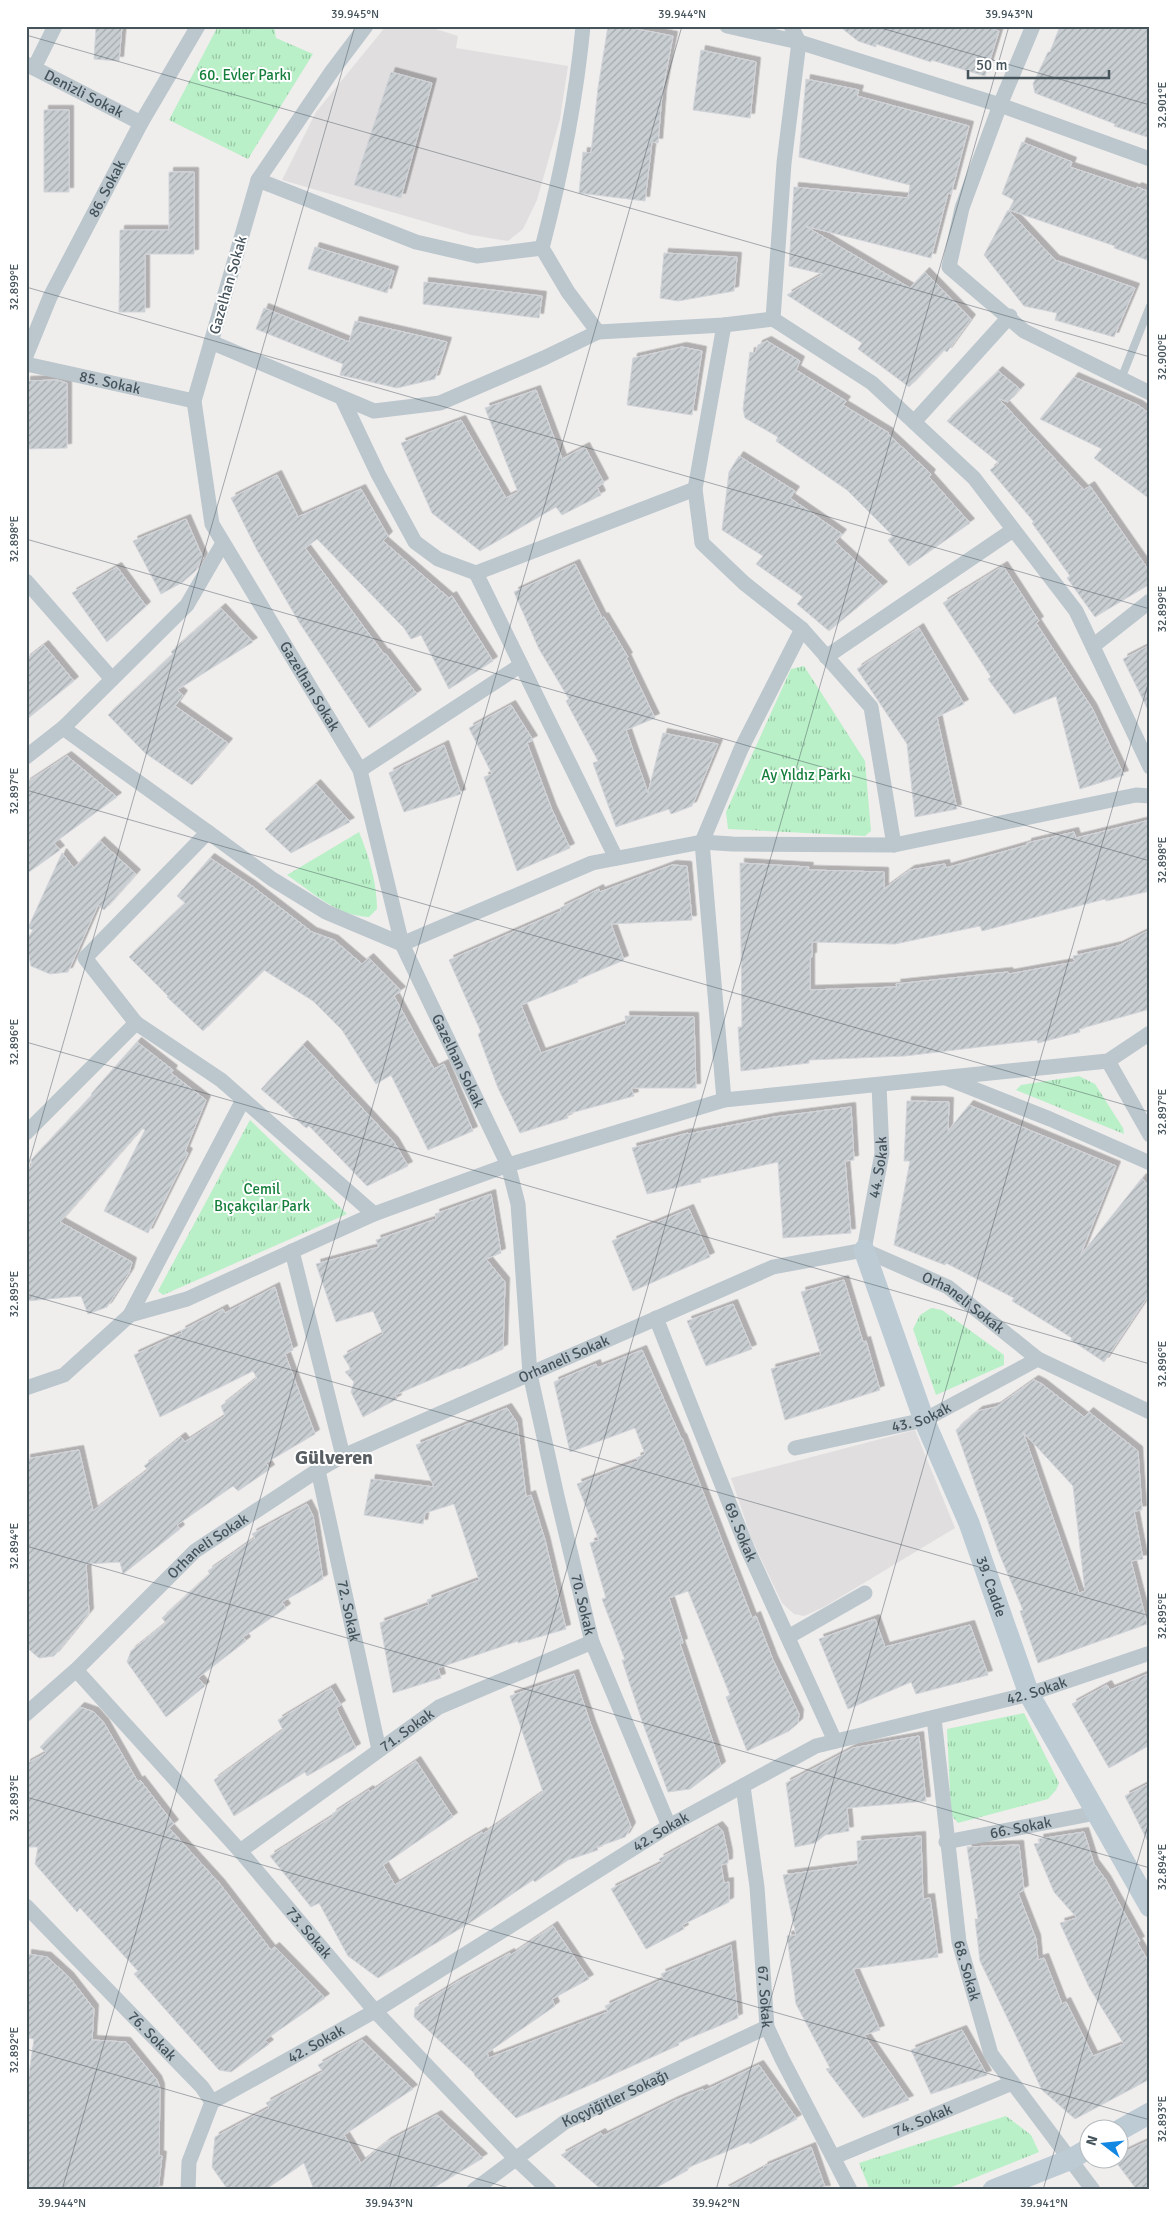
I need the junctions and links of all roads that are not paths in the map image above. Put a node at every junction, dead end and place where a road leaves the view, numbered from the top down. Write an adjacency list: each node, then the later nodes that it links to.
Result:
1 (55, 26): 9 (street)
2 (198, 26): 11 (street, 86. Sokak)
3 (366, 26): 13 (street, Gazelhan Sokak)
4 (583, 26): 14 (street)
5 (728, 26): 8 (street)
6 (791, 26): 8 (street)
7 (1033, 26): 10 (street)
8 (799, 42): 10 (street); 17 (street)
9 (30, 66): 11 (street, Denizli Sokak)
10 (1000, 106): 12 (street); 16 (street)
11 (141, 123): 21 (street, 86. Sokak)
12 (1150, 158)
13 (258, 180): 14 (street); 20 (street, Gazelhan Sokak)
14 (542, 248): 19 (street)
15 (1150, 306): 23 (lane)
16 (1010, 316): 23 (street); 27 (street)
17 (773, 319): 18 (street); 27 (street)
18 (724, 325): 19 (street); 28 (street)
19 (598, 332): 25 (street)
20 (211, 342): 25 (street); 26 (street, Gazelhan Sokak)
21 (26, 356)
22 (26, 364): 26 (street, 85. Sokak)
23 (1121, 379): 24 (street)
24 (1150, 393)
25 (342, 398): 31 (street)
26 (194, 402): 30 (street, Gazelhan Sokak)
27 (914, 422): 29 (street)
28 (695, 489): 31 (street); 34 (street)
29 (1014, 530): 35 (street); 36 (street)
30 (223, 543): 38 (street); 42 (street, Gazelhan Sokak)
31 (476, 573): 37 (street)
32 (26, 581): 38 (street)
33 (1150, 601): 35 (street)
34 (802, 629): 36 (street); 45 (street)
35 (1093, 646): 41 (street)
36 (826, 657): 46 (street)
37 (522, 666): 42 (street); 47 (street)
38 (112, 679): 39 (street)
39 (63, 728): 40 (street); 44 (street)
40 (26, 757)
41 (1150, 767)
42 (360, 770): 48 (street, Gazelhan Sokak)
43 (1150, 796): 46 (street)
44 (208, 832): 48 (street); 49 (street)
45 (702, 842): 46 (street); 47 (street); 55 (street)
46 (894, 845)
47 (616, 858): 48 (street)
48 (402, 944): 59 (street, Gazelhan Sokak)
49 (136, 1023): 54 (street); 56 (street)
50 (1150, 1033): 51 (street)
51 (1108, 1061): 52 (street); 57 (street)
52 (942, 1076): 53 (street); 58 (street)
53 (879, 1085): 55 (street); 61 (street, 44. Sokak)
54 (243, 1100): 60 (street); 63 (street)
55 (724, 1100): 59 (street)
56 (26, 1133)
57 (1150, 1135)
58 (1150, 1163)
59 (508, 1164): 60 (street); 66 (street, Gazelhan Sokak)
60 (374, 1214): 62 (street)
61 (864, 1250): 64 (street, Orhaneli Sokak); 65 (street, Orhaneli Sokak); 69 (street, 39. Cadde)
62 (292, 1251): 63 (street); 71 (street)
63 (130, 1315): 67 (street)
64 (656, 1318): 66 (street, Orhaneli Sokak); 74 (street, 69. Sokak)
65 (1038, 1359): 68 (street, Orhaneli Sokak); 69 (street, 43. Sokak)
66 (530, 1374): 71 (street, Orhaneli Sokak); 75 (street, 70. Sokak)
67 (26, 1388)
68 (1150, 1412)
69 (924, 1420): 70 (street, 43. Sokak); 78 (street, 39. Cadde)
70 (795, 1448)
71 (343, 1456): 72 (street, Orhaneli Sokak)
72 (318, 1470): 77 (street, Orhaneli Sokak); 82 (street, 72. Sokak)
73 (865, 1593): 74 (street)
74 (788, 1637): 81 (street, 69. Sokak)
75 (592, 1642): 82 (street, 71. Sokak); 85 (street, 70. Sokak)
76 (1150, 1653): 78 (street, 42. Sokak)
77 (76, 1670): 79 (street, Orhaneli Sokak); 87 (street, 73. Sokak)
78 (1029, 1694): 80 (street, 42. Sokak); 84 (street, 39. Cadde)
79 (26, 1714)
80 (934, 1718): 81 (street, 42. Sokak); 86 (street, 68. Sokak)
81 (836, 1741): 83 (street, 42. Sokak)
82 (380, 1750): 87 (street, 71. Sokak)
83 (743, 1786): 85 (street, 42. Sokak); 91 (street, 67. Sokak)
84 (1096, 1813): 86 (street, 66. Sokak); 89 (street, 39. Cadde)
85 (669, 1826): 90 (street, 42. Sokak)
86 (946, 1842): 92 (street, 68. Sokak)
87 (240, 1852): 90 (street, 73. Sokak)
88 (26, 1906): 93 (street, 76. Sokak)
89 (1150, 1907)
90 (375, 2011): 93 (street, 42. Sokak); 98 (street, 73. Sokak)
91 (767, 2027): 97 (street, 67. Sokak); 98 (street, Koçyiğitler Sokağı)
92 (1012, 2083): 97 (street, 74. Sokak); 99 (street, 68. Sokak)
93 (212, 2102): 100 (street)
94 (1150, 2113): 95 (street)
95 (1128, 2125)
96 (1078, 2155): 99 (street)
97 (834, 2157): 103 (street, 67. Sokak)
98 (515, 2158): 101 (street, Koçyiğitler Sokağı); 102 (street, 73. Sokak)
99 (1069, 2160): 104 (street); 105 (street, 68. Sokak)
100 (188, 2190)
101 (474, 2190)
102 (549, 2190)
103 (850, 2190)
104 (993, 2190)
105 (1093, 2190)

